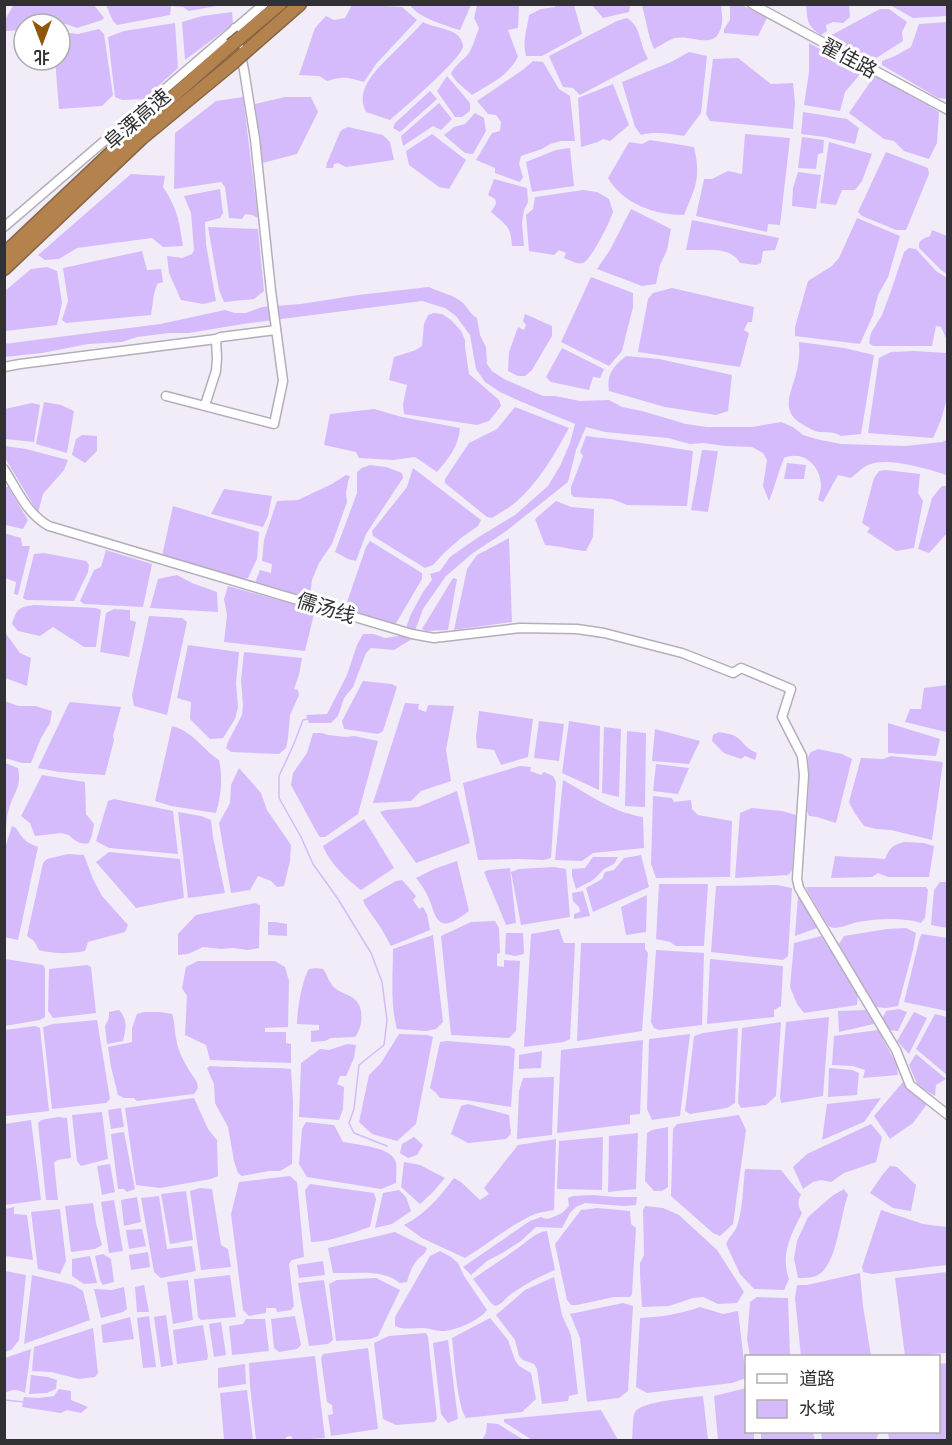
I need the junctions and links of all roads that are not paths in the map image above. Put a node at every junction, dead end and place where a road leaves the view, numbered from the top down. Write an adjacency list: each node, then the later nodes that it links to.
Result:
1 (264, 4): 5 (street)
2 (280, 4): 5 (highway, 阜溧高速)
3 (300, 4): 9 (highway, 阜溧高速)
4 (752, 4): 6 (street, 翟佳路)
5 (239, 32): 7 (street); 8 (highway, 阜溧高速, bridge); 10 (street)
6 (948, 110)
7 (4, 227)
8 (4, 254)
9 (4, 268)
10 (276, 330): 11 (street); 14 (street)
11 (216, 339): 12 (street); 14 (street)
12 (4, 367)
13 (166, 396): 14 (street)
14 (205, 405)
15 (4, 469): 16 (street, 儒汤线)
16 (948, 1115)

